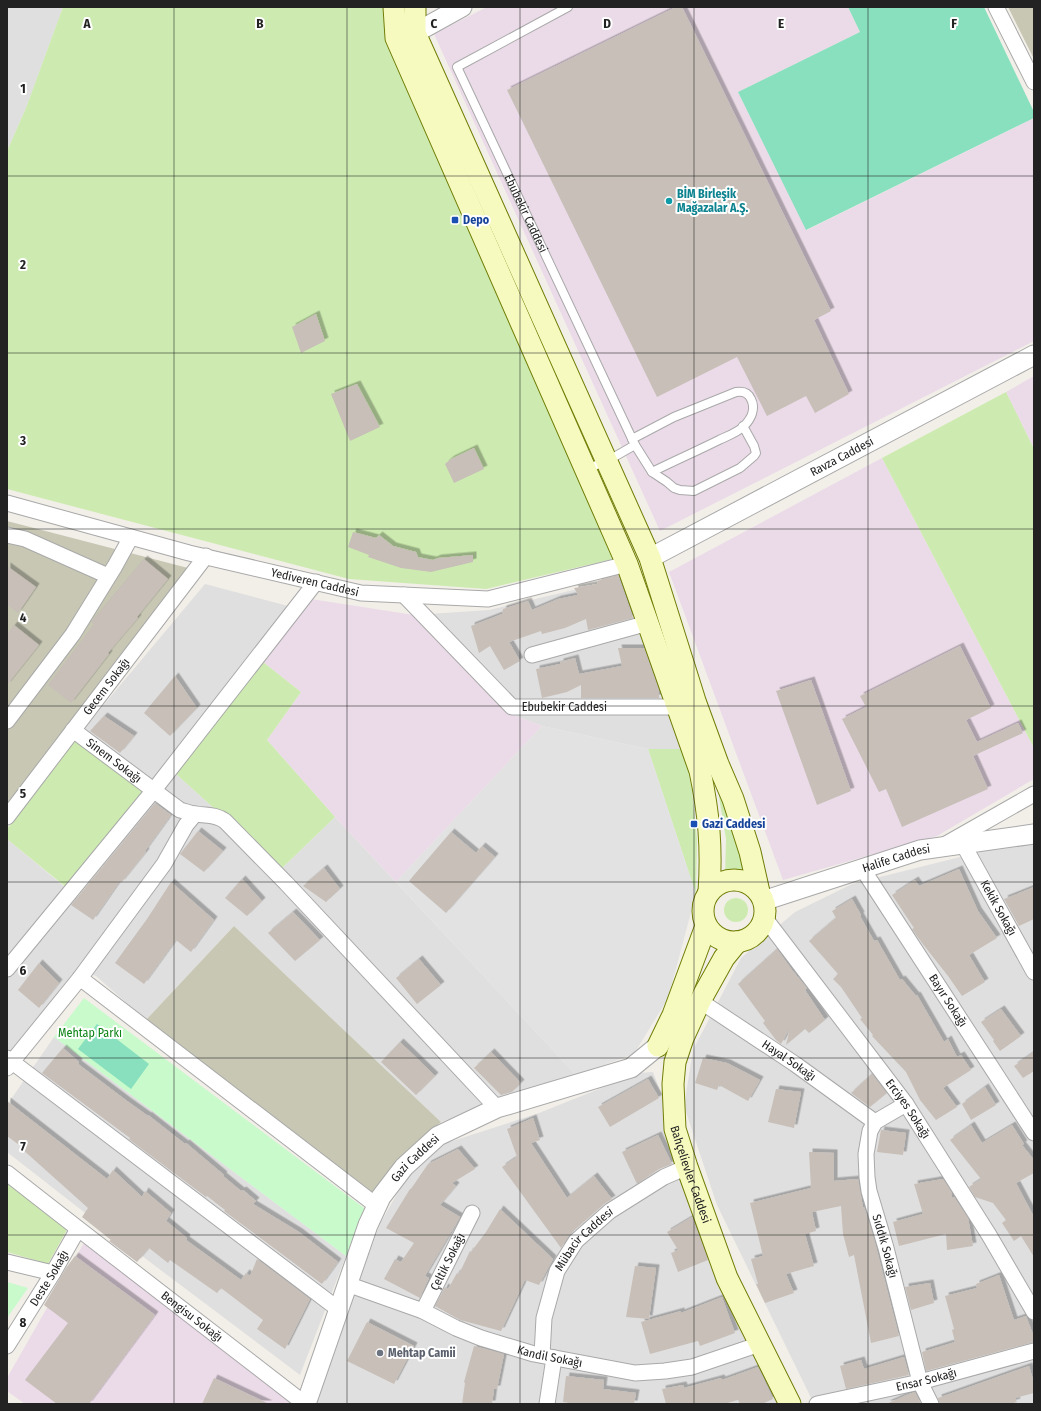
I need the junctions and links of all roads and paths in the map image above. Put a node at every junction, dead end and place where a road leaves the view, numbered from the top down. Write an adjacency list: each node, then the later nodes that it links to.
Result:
1 (394, 7): 7 (main road)
2 (415, 7): 6 (main road)
3 (462, 7): 6 (street)
4 (568, 7): 11 (lane, Ebubekir Caddesi)
5 (996, 7): 8 (street)
6 (415, 33): 7 (main road); 12 (main road)
7 (396, 38): 13 (main road)
8 (1034, 82)
9 (1034, 355): 19 (street, Ravza Caddesi)
10 (744, 426): 11 (lane); 14 (lane); 14 (lane)
11 (633, 442): 12 (lane); 14 (lane)
12 (607, 461): 13 (lane); 19 (main road)
13 (586, 469): 20 (main road)
14 (652, 472)
15 (7, 503): 17 (street, Yediveren Caddesi)
16 (7, 535): 21 (street)
17 (131, 537): 18 (street, Yediveren Caddesi); 21 (street)
18 (206, 556): 22 (street, Yediveren Caddesi); 28 (street, Gecem Sokağı)
19 (650, 558): 20 (main road); 26 (main road)
20 (627, 564): 23 (street, Yediveren Caddesi); 24 (main road)
21 (108, 576): 27 (street)
22 (316, 582): 23 (street, Yediveren Caddesi); 29 (street)
23 (404, 595): 26 (street, Ebubekir Caddesi)
24 (648, 623): 25 (street); 26 (main road)
25 (532, 656)
26 (686, 704): 37 (main road); 38 (main road)
27 (7, 721)
28 (73, 730): 29 (street, Sinem Sokağı); 32 (street, Gecem Sokağı)
29 (154, 790): 31 (street, Sinem Sokağı); 41 (street)
30 (1034, 794): 35 (street)
31 (195, 814): 43 (street); 48 (street, Sinem Sokağı)
32 (7, 817)
33 (1034, 834): 34 (street, Halife Caddesi)
34 (963, 844): 35 (street, Halife Caddesi); 42 (street, Kekik Sokağı)
35 (938, 848): 36 (street, Halife Caddesi)
36 (862, 868): 38 (street, Halife Caddesi); 50 (street, Bayır Sokağı)
37 (710, 892): 38 (main road); 39 (main road)
38 (762, 904): 40 (main road); 47 (street, Erciyes Sokağı)
39 (706, 926): 40 (main road); 45 (main road)
40 (737, 942): 44 (main road, Bahçelievler Caddesi)
41 (7, 969)
42 (1034, 972)
43 (80, 978): 46 (street); 53 (street)
44 (700, 1001): 45 (main road); 49 (street, Hayal Sokağı); 51 (main road, Bahçelievler Caddesi)
45 (658, 1046): 48 (street, Gazi Caddesi)
46 (9, 1062): 59 (street)
47 (906, 1104): 49 (street); 61 (street, Erciyes Sokağı)
48 (498, 1108): 53 (street, Gazi Caddesi)
49 (875, 1122): 66 (street, Sıddık Sokağı)
50 (1034, 1133)
51 (687, 1167): 62 (main road, Bahçelievler Caddesi); 65 (street, Mübacir Caddesi)
52 (7, 1173): 55 (street, Bengisu Sokağı)
53 (377, 1206): 58 (street, Gazi Caddesi)
54 (472, 1213): 60 (street, Çeltik Sokağı)
55 (78, 1230): 57 (street, Deste Sokağı); 67 (street, Bengisu Sokağı)
56 (7, 1262): 57 (street)
57 (53, 1274): 63 (street, Deste Sokağı)
58 (347, 1284): 59 (street, Gazi Caddesi); 60 (street, Kandil Sokağı)
59 (338, 1309): 67 (street, Gazi Caddesi)
60 (423, 1311): 65 (street, Kandil Sokağı)
61 (1034, 1312)
62 (760, 1344): 65 (street, Kandil Sokağı); 69 (main road, Bahçelievler Caddesi)
63 (7, 1346)
64 (1034, 1352): 66 (street, Ensar Sokağı)
65 (548, 1357): 68 (street, Mübacir Caddesi)
66 (920, 1382): 70 (street, Ensar Sokağı); 71 (street, Sıddık Sokağı)
67 (305, 1404)
68 (547, 1404)
69 (790, 1404)
70 (818, 1404)
71 (931, 1404)

